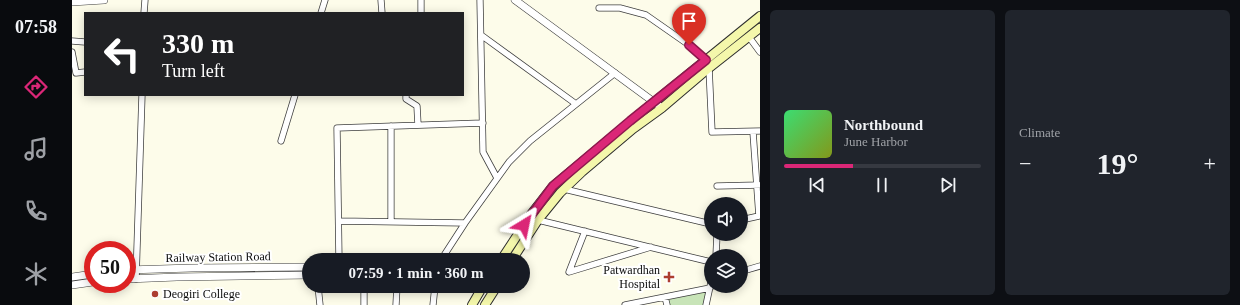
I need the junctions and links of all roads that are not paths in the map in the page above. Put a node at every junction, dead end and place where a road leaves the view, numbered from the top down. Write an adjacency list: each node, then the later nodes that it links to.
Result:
1 (104, 0): 8 (street)
2 (145, 0): 11 (street)
3 (325, 0): 12 (street)
4 (381, 0): 13 (street)
5 (421, 0): 14 (street)
6 (480, 0): 17 (street)
7 (515, 0): 25 (street)
8 (85, 1): 9 (street)
9 (72, 2)
10 (599, 8): 23 (street)
11 (144, 12)
12 (321, 12)
13 (382, 12)
14 (421, 12)
15 (760, 16): 23 (main road)
16 (760, 28): 18 (main road)
17 (481, 35): 30 (street); 32 (street)
18 (749, 37): 22 (street); 23 (main road)
19 (72, 41): 20 (street)
20 (84, 42)
21 (72, 52): 24 (street)
22 (760, 52)
23 (707, 64): 29 (main road); 31 (main road); 36 (street)
24 (84, 72)
25 (614, 73): 29 (street); 30 (street)
26 (142, 96): 59 (street)
27 (294, 96): 37 (street)
28 (406, 96): 33 (street)
29 (654, 102): 31 (street); 54 (main road)
30 (576, 104): 38 (street)
31 (662, 108): 41 (main road)
32 (483, 123): 33 (street); 38 (street)
33 (418, 125): 34 (street)
34 (391, 126): 44 (street); 46 (street)
35 (760, 131): 36 (street)
36 (753, 132): 39 (street)
37 (281, 141)
38 (497, 178): 49 (street)
39 (758, 184): 40 (street); 42 (street)
40 (717, 186)
41 (564, 189): 45 (main road); 47 (street)
42 (759, 212): 43 (street); 48 (street)
43 (748, 218)
44 (339, 220): 46 (street); 52 (street)
45 (538, 220): 50 (street); 55 (main road)
46 (391, 222): 49 (street)
47 (704, 222)
48 (760, 222)
49 (465, 223): 53 (street)
50 (585, 231): 51 (street); 51 (street)
51 (652, 247): 56 (street)
52 (339, 253)
53 (446, 253)
54 (506, 253)
55 (517, 253)
56 (704, 260)
57 (760, 266): 60 (street)
58 (302, 267): 59 (street, Railway Station Road)
59 (136, 269)
60 (748, 270)
61 (84, 275): 63 (street)
62 (302, 275): 64 (street, Railway Station Road)
63 (72, 277)
64 (136, 279)
65 (84, 283): 66 (street)
66 (72, 285)
67 (704, 287): 75 (street)
68 (319, 293): 77 (street)
69 (364, 293): 78 (street)
70 (397, 293): 79 (street)
71 (434, 293): 80 (street)
72 (480, 293): 76 (main road)
73 (490, 293): 81 (main road)
74 (708, 293): 84 (street)
75 (665, 297): 82 (street); 83 (street)
76 (475, 304)
77 (320, 305)
78 (364, 305)
79 (396, 305)
80 (433, 305)
81 (485, 305)
82 (625, 305)
83 (667, 305)
84 (706, 305)

